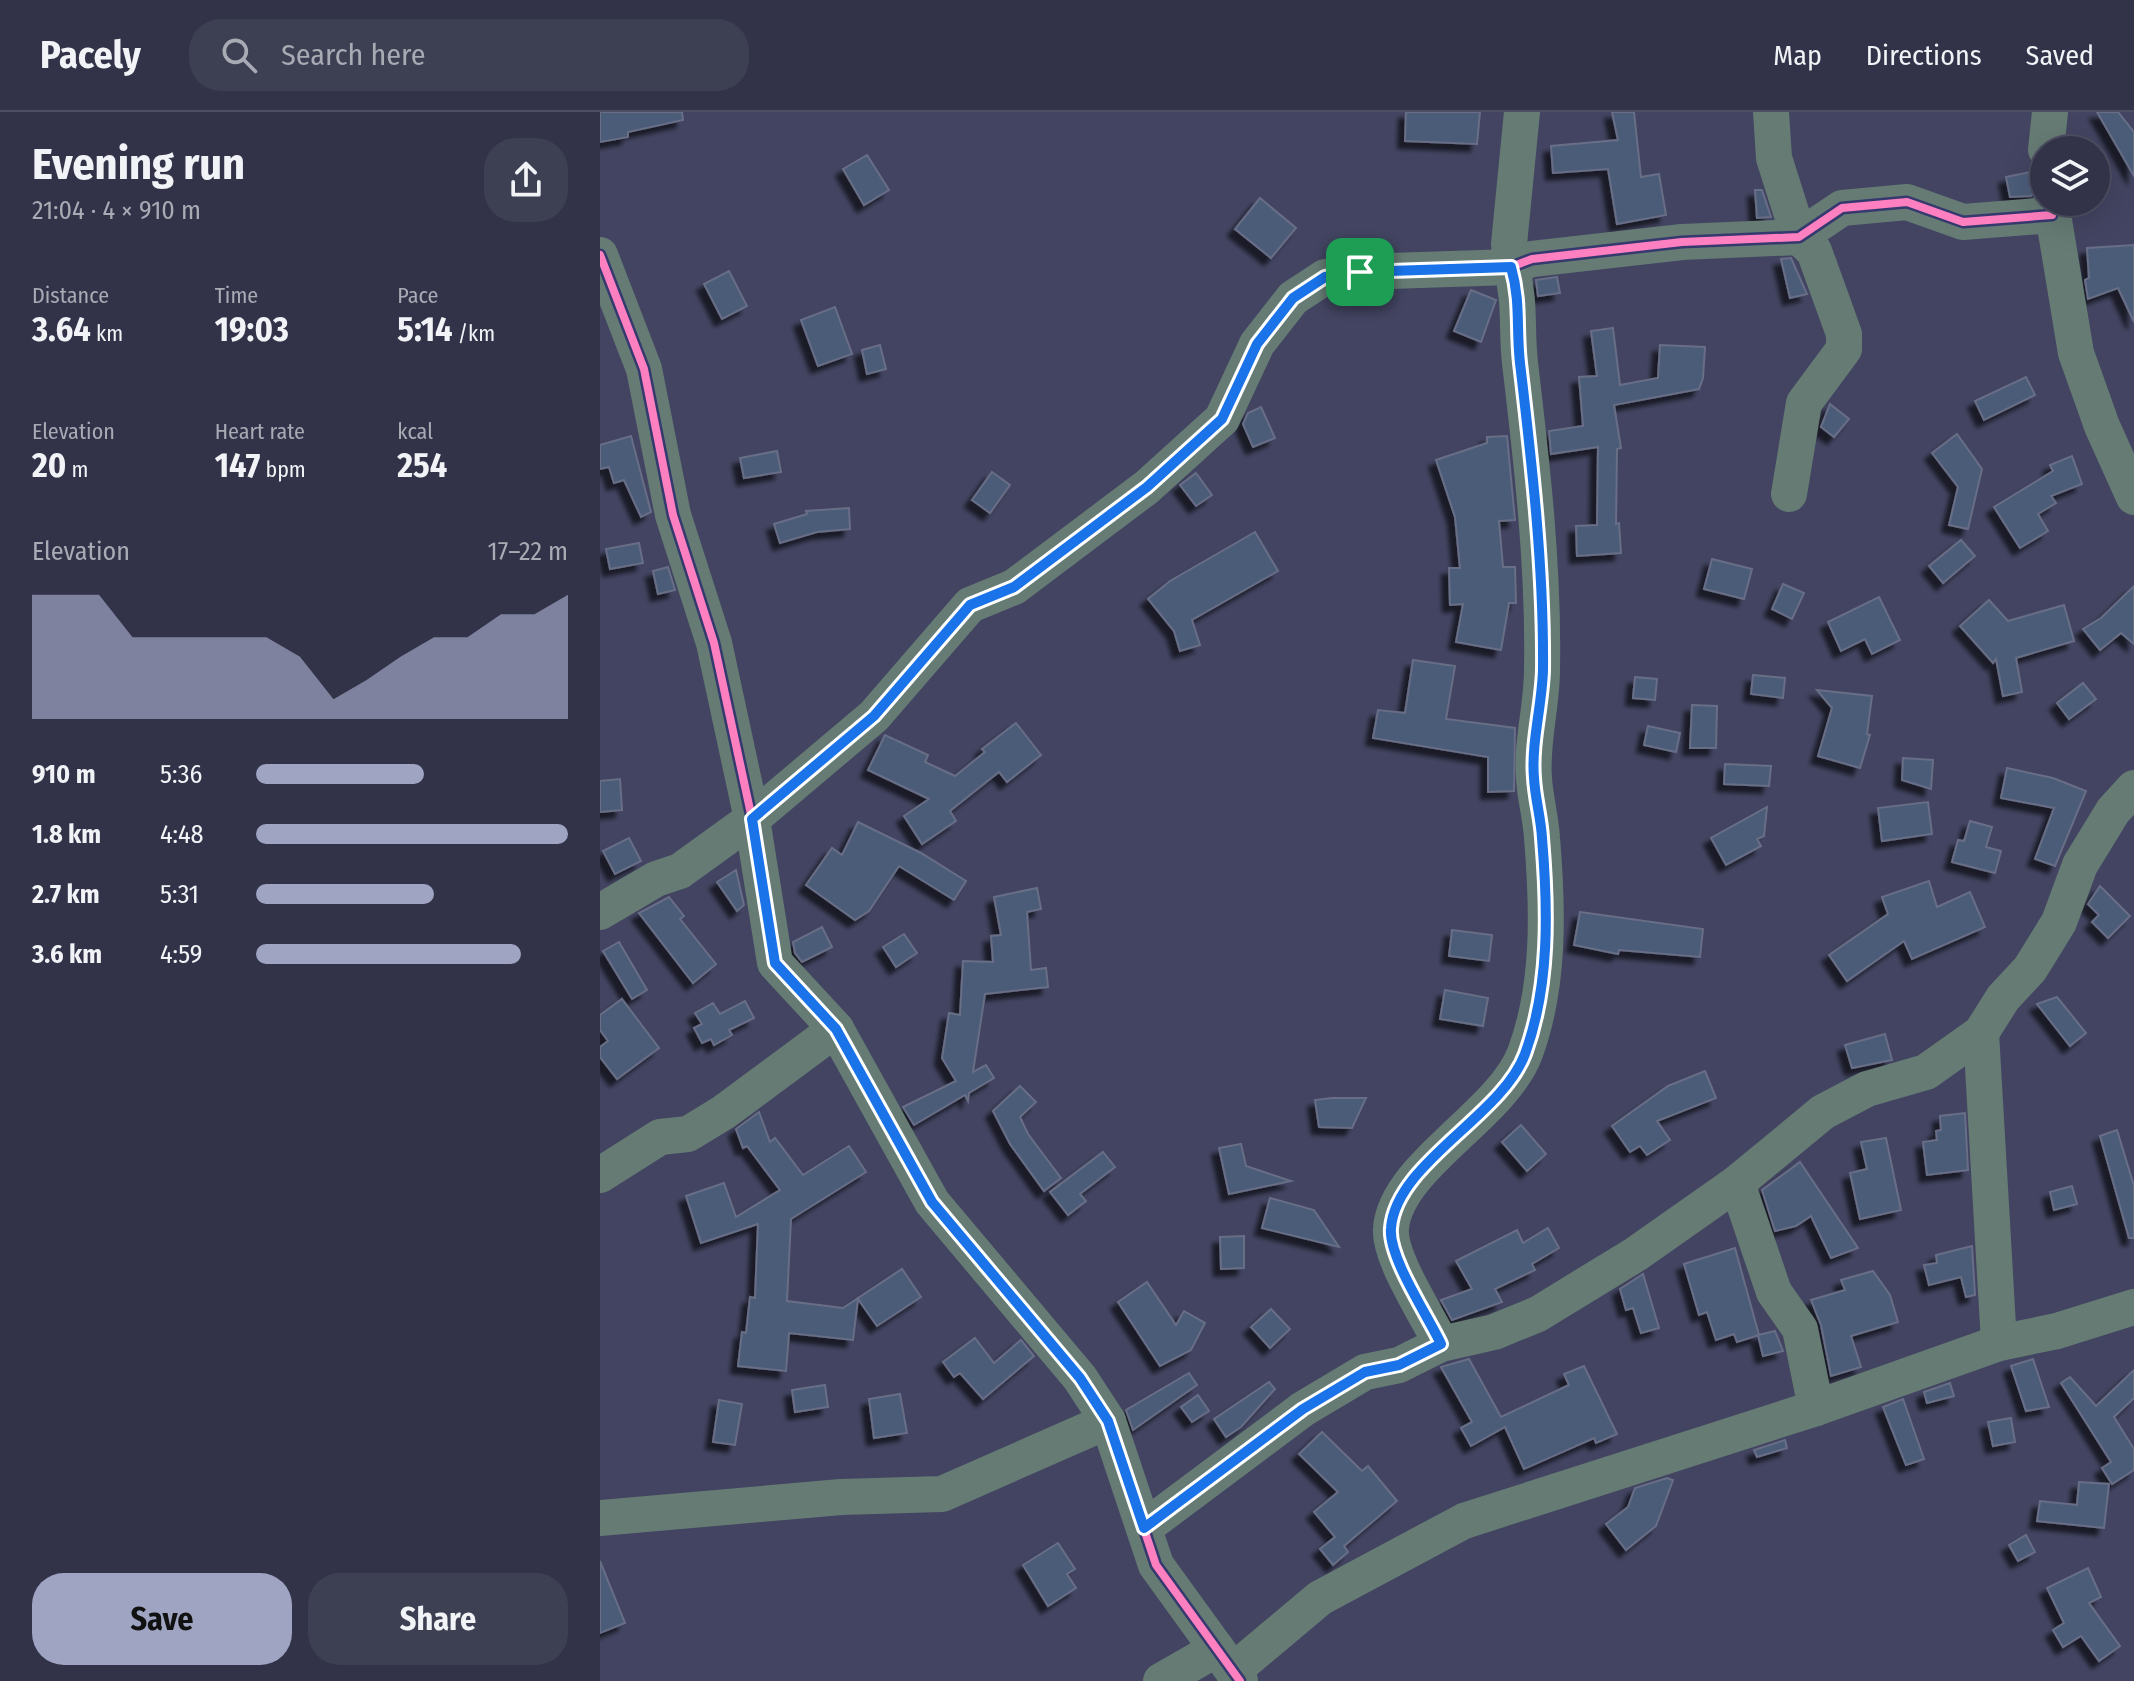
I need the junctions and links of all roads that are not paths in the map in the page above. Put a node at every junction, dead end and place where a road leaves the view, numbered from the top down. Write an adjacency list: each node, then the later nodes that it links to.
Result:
1 (1522, 112): 9 (street)
2 (1771, 112): 7 (street)
3 (2050, 112): 4 (street)
4 (2047, 136)
5 (2030, 211): 7 (street)
6 (2052, 216): 11 (street)
7 (1799, 237): 9 (street); 10 (street)
8 (600, 255): 13 (street)
9 (1511, 267): 13 (street); 21 (street)
10 (1789, 494)
11 (2134, 497)
12 (2134, 788): 16 (street)
13 (752, 819): 14 (street); 15 (street)
14 (600, 912)
15 (836, 1029): 17 (street); 23 (street)
16 (1981, 1033): 18 (street); 20 (street)
17 (600, 1175)
18 (1737, 1183): 21 (street); 22 (street)
19 (2128, 1319): 20 (street)
20 (1999, 1343): 22 (street)
21 (1441, 1344): 25 (street)
22 (1816, 1408): 26 (street)
23 (1108, 1421): 24 (street); 25 (street)
24 (600, 1518)
25 (1144, 1528): 26 (street)
26 (1230, 1667): 27 (street)
27 (1161, 1681)

